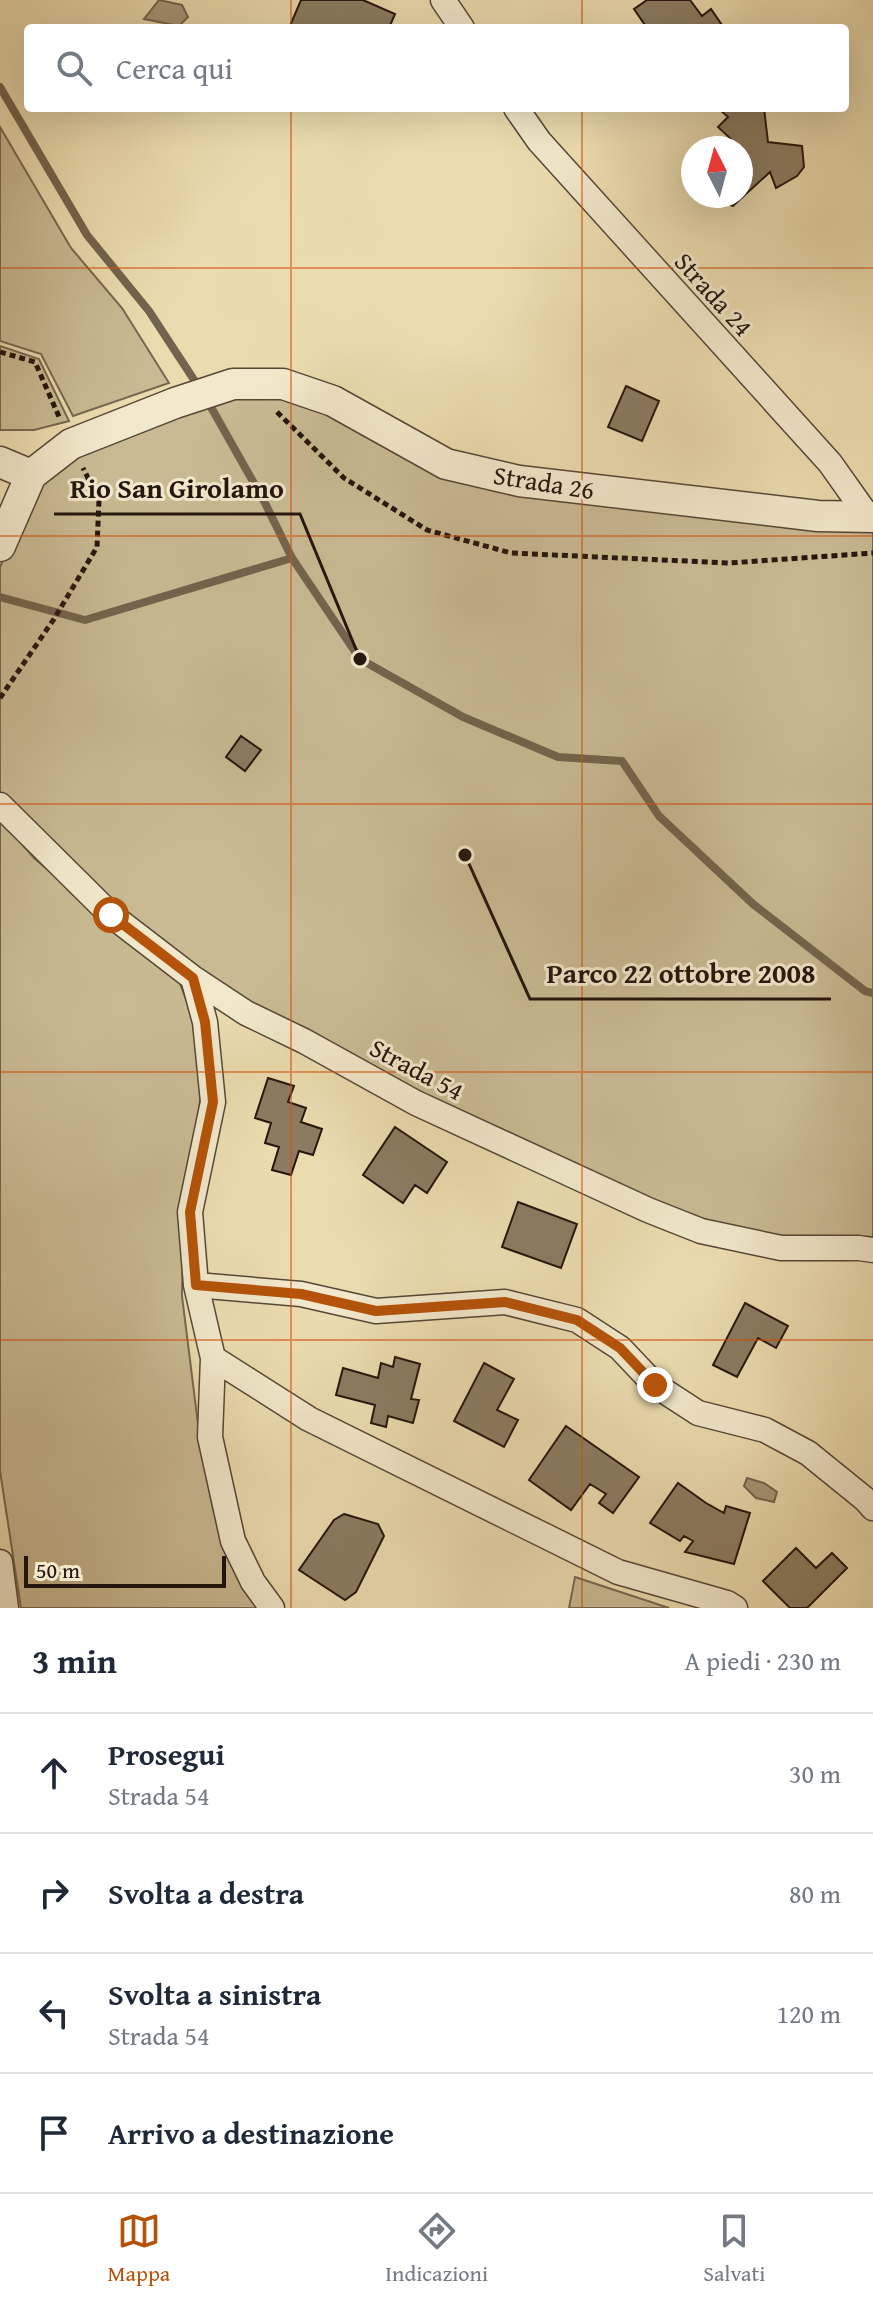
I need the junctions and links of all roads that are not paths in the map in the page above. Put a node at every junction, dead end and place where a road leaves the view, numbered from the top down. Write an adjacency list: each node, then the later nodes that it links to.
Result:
1 (443, 0): 2 (street)
2 (459, 24)
3 (519, 112): 6 (street, Strada 24)
4 (0, 462): 5 (street)
5 (31, 475): 6 (street, Strada 26); 7 (street)
6 (871, 517)
7 (0, 546)
8 (0, 805): 9 (street, Strada 54)
9 (193, 978): 10 (street, Strada 54); 11 (street)
10 (873, 1250)
11 (196, 1285): 12 (street); 13 (street)
12 (213, 1358): 16 (street); 17 (street)
13 (873, 1508)
14 (0, 1562): 15 (street)
15 (6, 1608)
16 (272, 1608)
17 (735, 1608)

